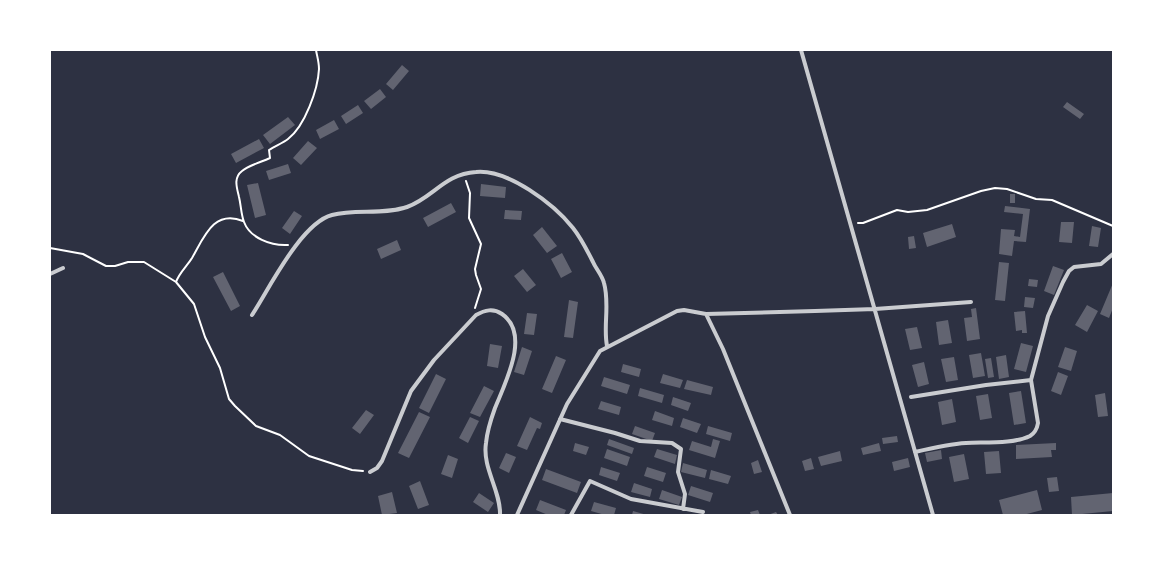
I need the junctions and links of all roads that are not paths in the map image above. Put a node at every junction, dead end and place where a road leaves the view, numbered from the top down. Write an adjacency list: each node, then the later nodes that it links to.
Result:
1 (801, 50): 6 (street)
2 (1113, 254): 10 (street)
3 (63, 268): 4 (street)
4 (50, 274)
5 (971, 302): 6 (street)
6 (875, 309): 7 (street); 13 (street)
7 (706, 314): 9 (street); 20 (street)
8 (252, 315): 9 (street)
9 (608, 346): 12 (street)
10 (1031, 380): 11 (street); 13 (street)
11 (911, 398)
12 (560, 419): 15 (street); 18 (street)
13 (915, 452): 21 (street)
14 (370, 472): 17 (street)
15 (683, 509): 16 (street); 19 (street)
16 (703, 512)
17 (500, 515)
18 (517, 515)
19 (570, 515)
20 (790, 515)
21 (933, 515)

